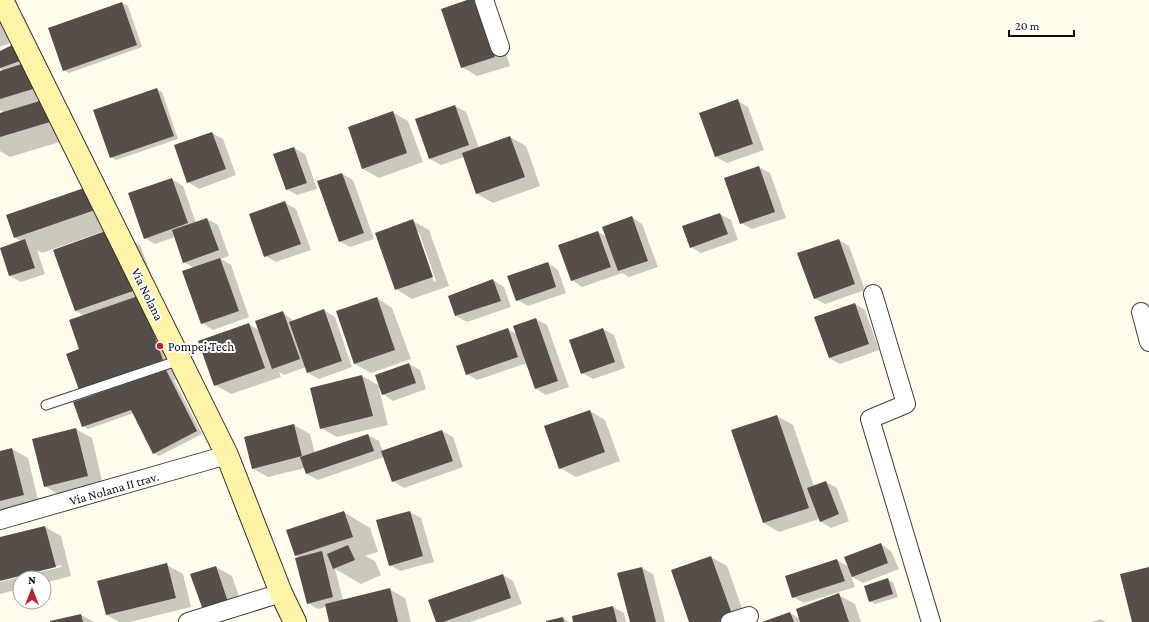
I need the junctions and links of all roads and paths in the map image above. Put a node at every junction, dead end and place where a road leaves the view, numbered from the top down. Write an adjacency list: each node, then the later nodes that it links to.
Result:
1 (2, 0): 7 (street, Via Nolana)
2 (484, 0): 3 (street)
3 (500, 47)
4 (873, 294): 16 (street)
5 (1141, 312): 6 (street)
6 (1149, 342)
7 (180, 360): 8 (lane); 9 (street, Via Nolana)
8 (46, 405)
9 (227, 455): 10 (street, Via Nolana II trav.); 11 (street, Via Nolana)
10 (0, 520)
11 (282, 593): 13 (street); 14 (street, Via Nolana)
12 (748, 616): 15 (street)
13 (188, 622)
14 (295, 622)
15 (730, 622)
16 (931, 622)

